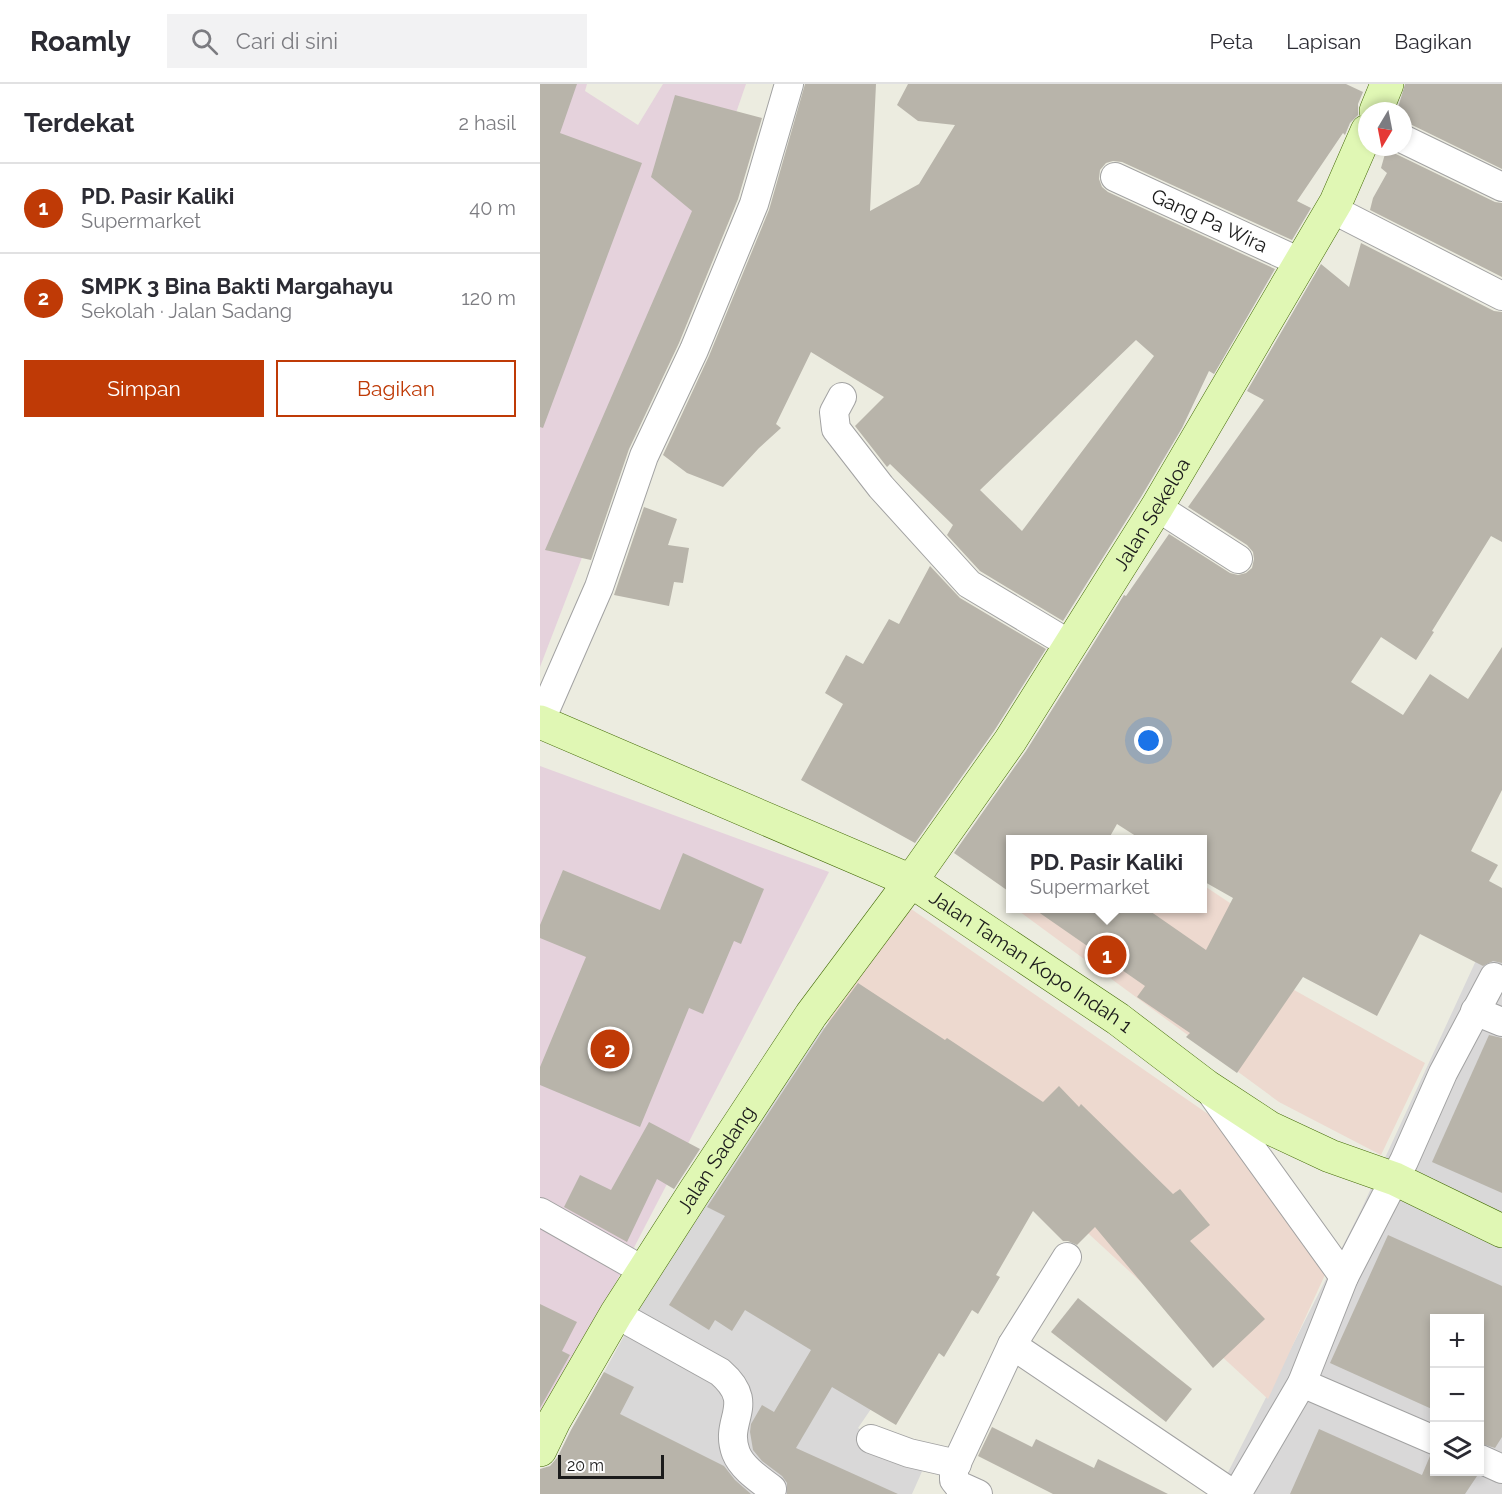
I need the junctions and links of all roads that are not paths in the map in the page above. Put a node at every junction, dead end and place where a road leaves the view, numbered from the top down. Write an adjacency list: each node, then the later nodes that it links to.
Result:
1 (789, 84): 15 (street)
2 (1387, 84): 3 (street)
3 (1380, 102)
4 (1412, 144): 7 (street)
5 (1358, 151): 8 (street, Jalan Sekeloa)
6 (1115, 177): 9 (street, Gang Pa Wira)
7 (1502, 188)
8 (1332, 209): 9 (street, Jalan Sekeloa); 10 (street)
9 (1302, 262): 12 (street, Jalan Sekeloa)
10 (1502, 296)
11 (842, 397): 14 (street)
12 (1157, 507): 13 (street); 14 (street, Jalan Sekeloa)
13 (1238, 559)
14 (1071, 645): 16 (street, Jalan Sekeloa)
15 (540, 722): 16 (street, Jalan Taman Kopo Indah 1)
16 (911, 881): 20 (street, Jalan Taman Kopo Indah 1); 25 (street, Jalan Sadang)
17 (1494, 977): 18 (street)
18 (1475, 1011): 19 (street); 21 (street)
19 (1502, 1022)
20 (1206, 1086): 21 (street, Jalan Taman Kopo Indah 1); 26 (street)
21 (1395, 1179): 23 (street, Jalan Taman Kopo Indah 1); 26 (street)
22 (540, 1212): 25 (street)
23 (1502, 1231)
24 (1067, 1257): 28 (street)
25 (644, 1271): 27 (street, Jalan Sadang)
26 (1344, 1277): 29 (street)
27 (616, 1314): 32 (street, Jalan Sadang); 36 (street)
28 (1012, 1345): 34 (street); 38 (street)
29 (1302, 1383): 30 (street); 38 (street)
30 (1430, 1438)
31 (871, 1439): 34 (street)
32 (540, 1450)
33 (1484, 1461): 35 (street)
34 (957, 1464): 37 (street)
35 (1502, 1469)
36 (771, 1489)
37 (978, 1494)
38 (1235, 1494)

